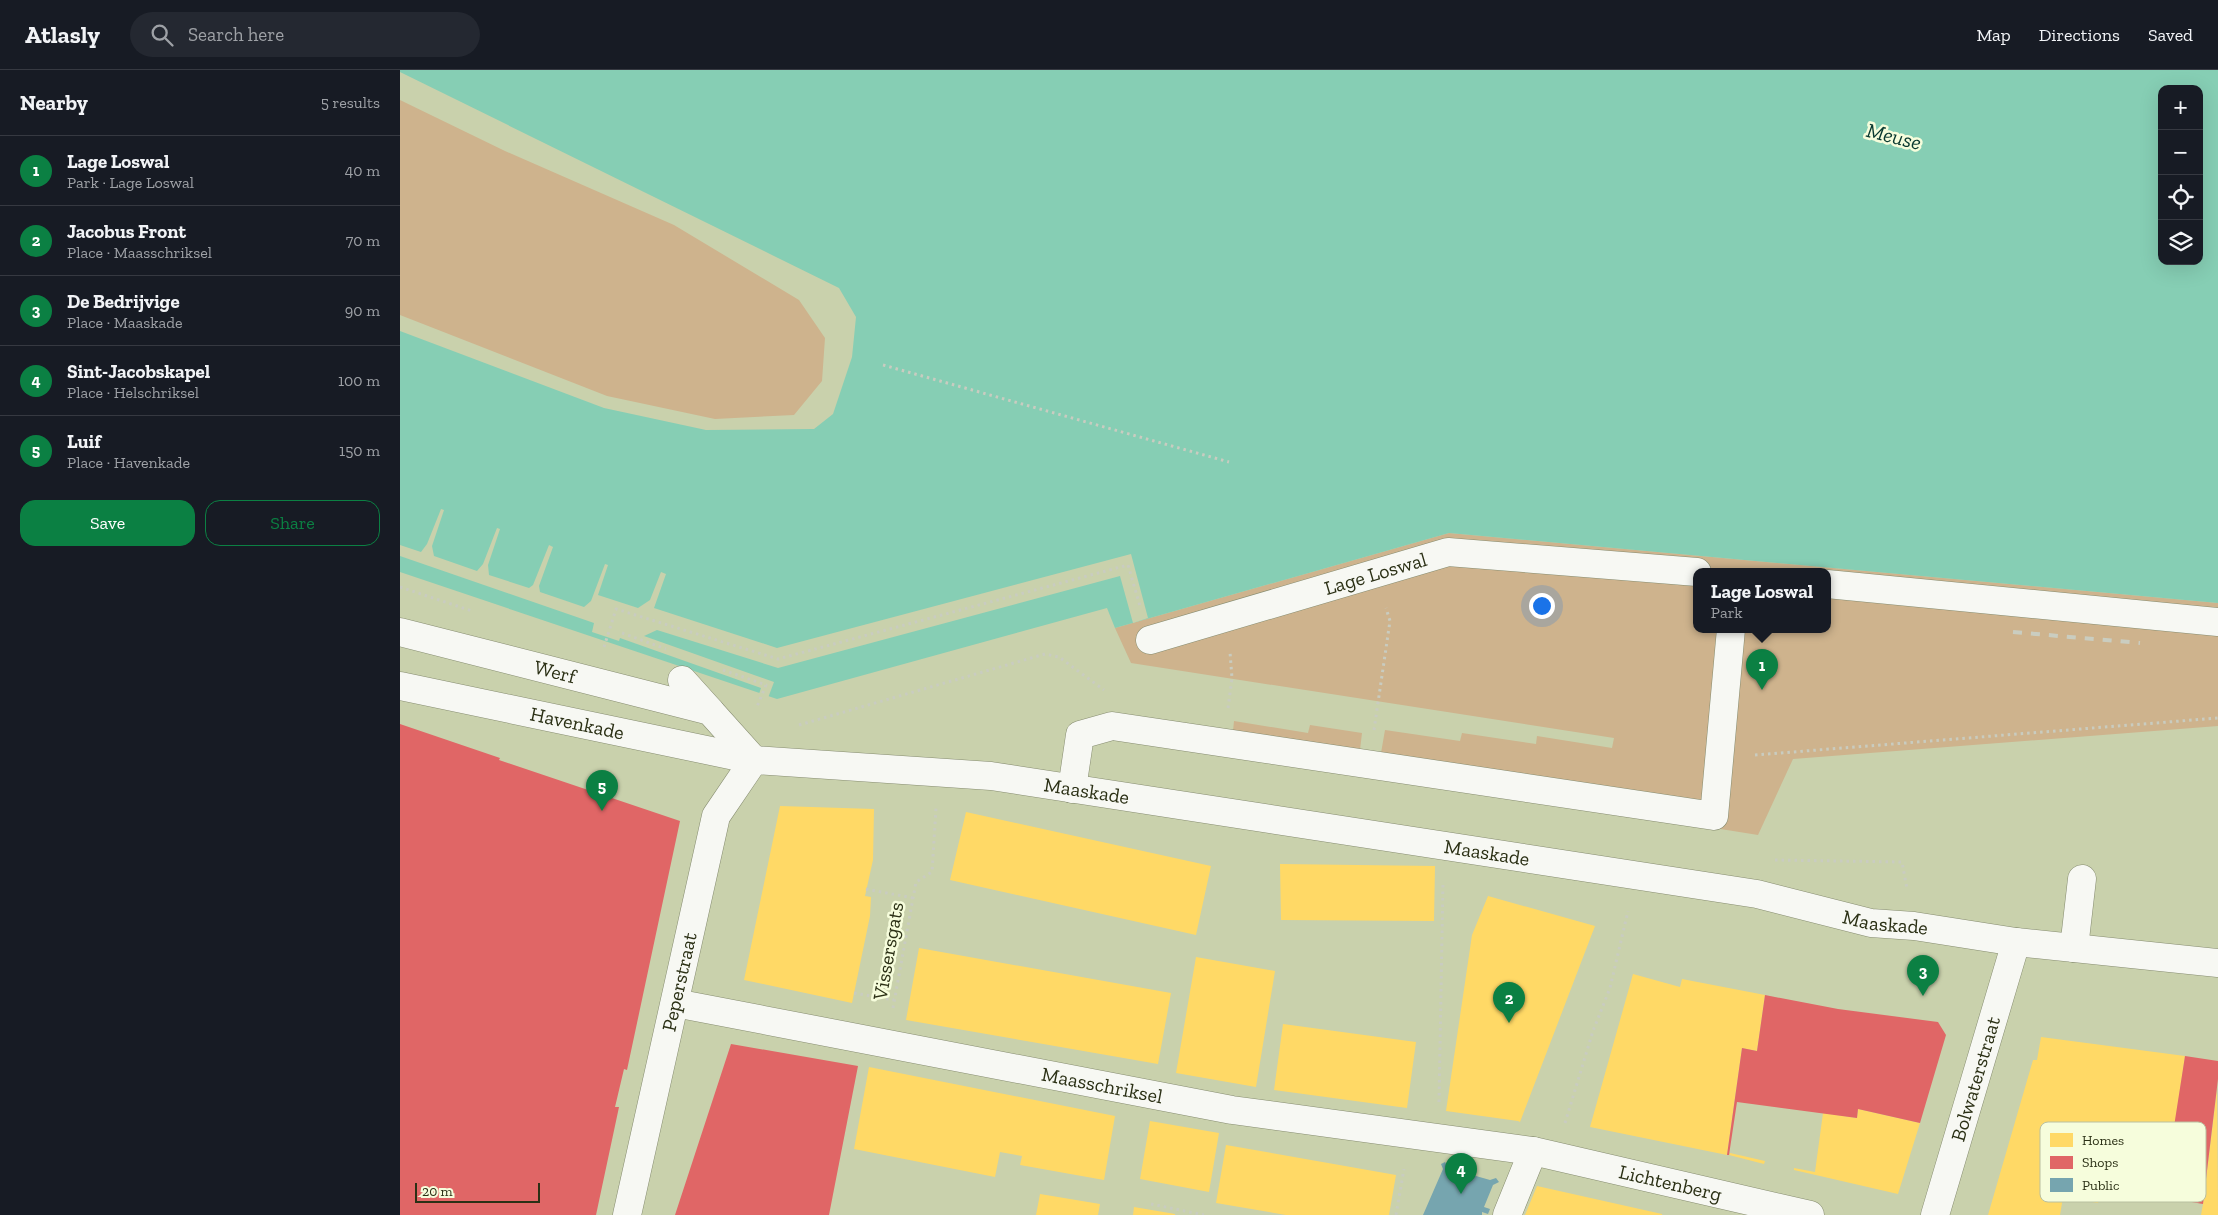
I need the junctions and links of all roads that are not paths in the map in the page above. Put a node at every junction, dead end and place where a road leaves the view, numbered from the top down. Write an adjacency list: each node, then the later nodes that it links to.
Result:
1 (1693, 572): 6 (street, Lage Loswal)
2 (1831, 584): 3 (street)
3 (2218, 622)
4 (400, 632): 9 (street, Werf)
5 (1731, 633): 11 (street)
6 (1150, 640)
7 (682, 680): 9 (street)
8 (400, 686): 10 (street, Havenkade)
9 (710, 712): 10 (street)
10 (754, 760): 11 (street, Maaskade); 16 (street, Peperstraat)
11 (1072, 789): 13 (street, Maaskade)
12 (2082, 879): 14 (street)
13 (2016, 942): 14 (street, Maaskade); 21 (street, Bolwaterstraat)
14 (2074, 948): 15 (street, Maaskade)
15 (2218, 963)
16 (675, 1003): 17 (street, Maasschriksel); 19 (street, Peperstraat)
17 (1544, 1153): 18 (street, Lichtenberg); 20 (street)
18 (1804, 1214)
19 (627, 1215)
20 (1507, 1215)
21 (1935, 1215)

